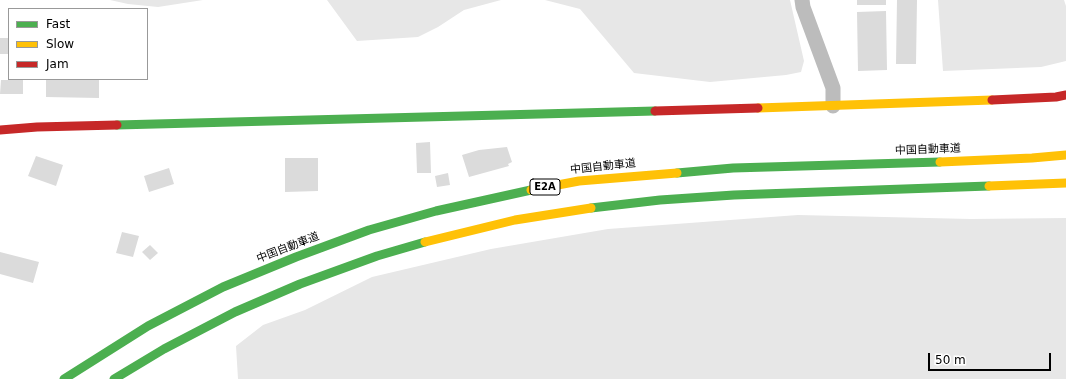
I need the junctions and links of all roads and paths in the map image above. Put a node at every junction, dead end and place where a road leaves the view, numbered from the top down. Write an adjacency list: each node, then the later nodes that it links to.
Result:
1 (802, 0): 3 (street)
2 (1066, 95): 3 (main road)
3 (833, 106): 4 (main road)
4 (0, 130)
5 (1066, 155): 7 (main road, 中国自動車道 / E2A)
6 (1066, 183): 8 (main road)
7 (64, 379)
8 (114, 379)

